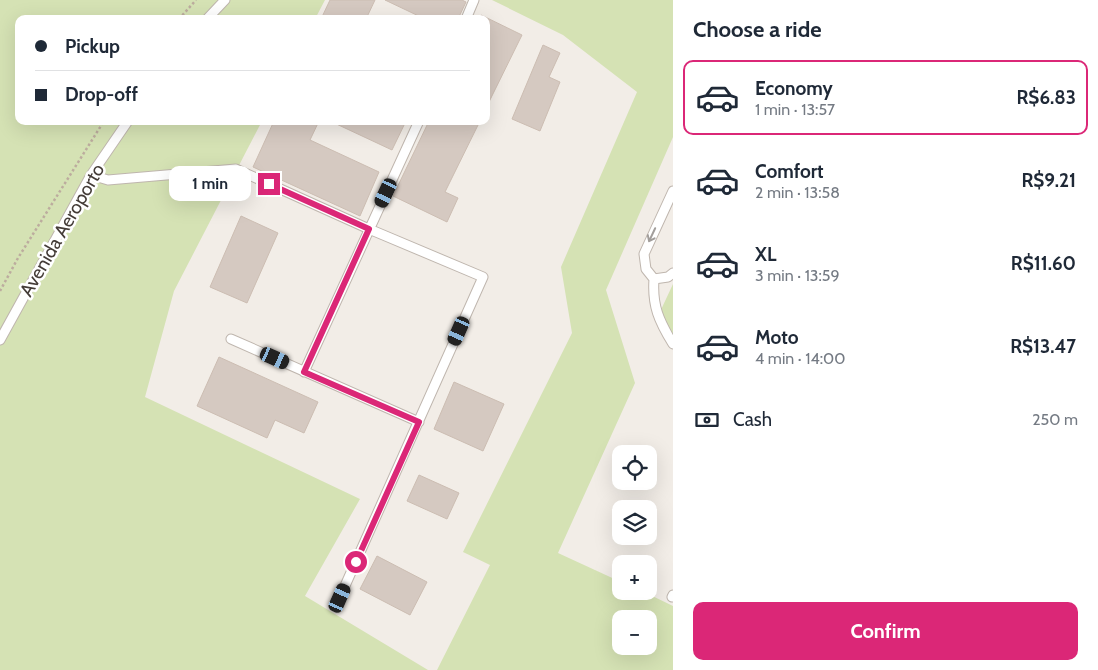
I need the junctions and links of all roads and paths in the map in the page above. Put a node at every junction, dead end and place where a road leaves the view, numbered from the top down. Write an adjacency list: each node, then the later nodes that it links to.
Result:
1 (196, 0): 4 (path)
2 (225, 0): 5 (lane)
3 (474, 0): 6 (lane)
4 (183, 15)
5 (211, 15)
6 (468, 15)
7 (101, 125): 15 (path)
8 (125, 125): 10 (lane, Avenida Aeroporto)
9 (417, 125): 12 (lane)
10 (91, 175): 12 (lane); 17 (lane, Avenida Aeroporto)
11 (673, 191): 14 (lane, one-way to 14)
12 (369, 229): 19 (lane); 20 (lane)
13 (673, 273): 14 (lane)
14 (654, 279): 18 (lane)
15 (0, 291)
16 (231, 338): 19 (lane)
17 (0, 340)
18 (673, 344)
19 (304, 372): 20 (lane)
20 (419, 422): 21 (lane)
21 (340, 598)

